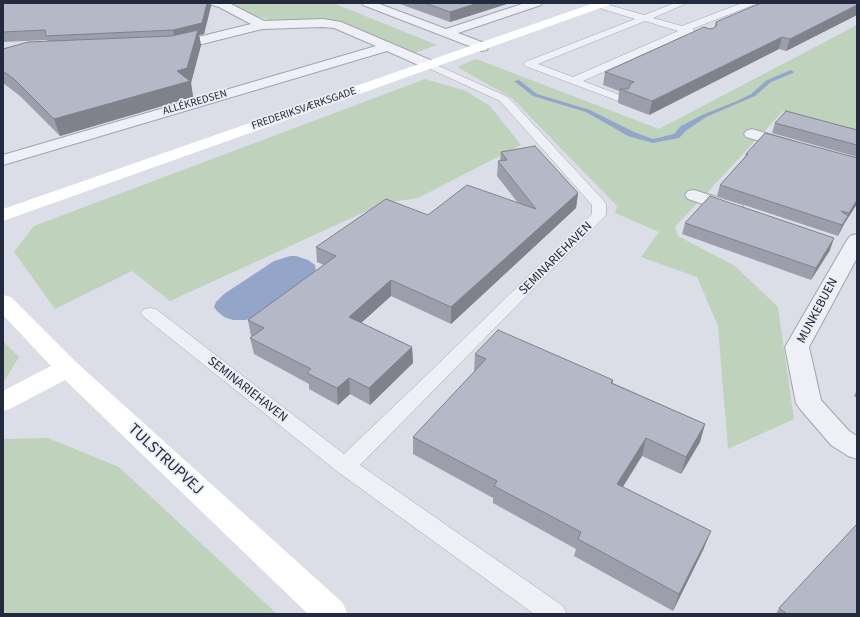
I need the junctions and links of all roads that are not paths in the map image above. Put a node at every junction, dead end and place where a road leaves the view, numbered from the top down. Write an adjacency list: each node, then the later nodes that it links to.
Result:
1 (221, 3): 8 (street)
2 (367, 3): 10 (street)
3 (538, 3): 10 (street)
4 (683, 3): 7 (lane)
5 (750, 3): 9 (lane)
6 (602, 4): 7 (lane); 14 (street, FREDERIKSVÆRKSGADE)
7 (644, 18): 9 (lane); 16 (lane)
8 (262, 25): 12 (street); 13 (street)
9 (685, 30): 11 (lane); 16 (lane)
10 (446, 33): 14 (street)
11 (701, 35)
12 (160, 46)
13 (388, 47): 15 (street); 20 (street, ALLÉKREDSEN)
14 (482, 47): 15 (street, FREDERIKSVÆRKSGADE)
15 (430, 65): 22 (street, FREDERIKSVÆRKSGADE); 30 (lane, SEMINARIEHAVEN)
16 (573, 81): 17 (lane)
17 (620, 99)
18 (752, 134): 19 (street)
19 (804, 149)
20 (3, 160)
21 (694, 195): 23 (street)
22 (3, 215)
23 (754, 216)
24 (848, 244): 29 (street, MUNKEBUEN)
25 (3, 302): 27 (street, TULSTRUPVEJ)
26 (150, 313): 30 (lane, SEMINARIEHAVEN)
27 (67, 368): 28 (street); 31 (street, TULSTRUPVEJ)
28 (3, 402)
29 (857, 450)
30 (344, 466): 32 (lane, SEMINARIEHAVEN)
31 (331, 614)
32 (554, 614)

